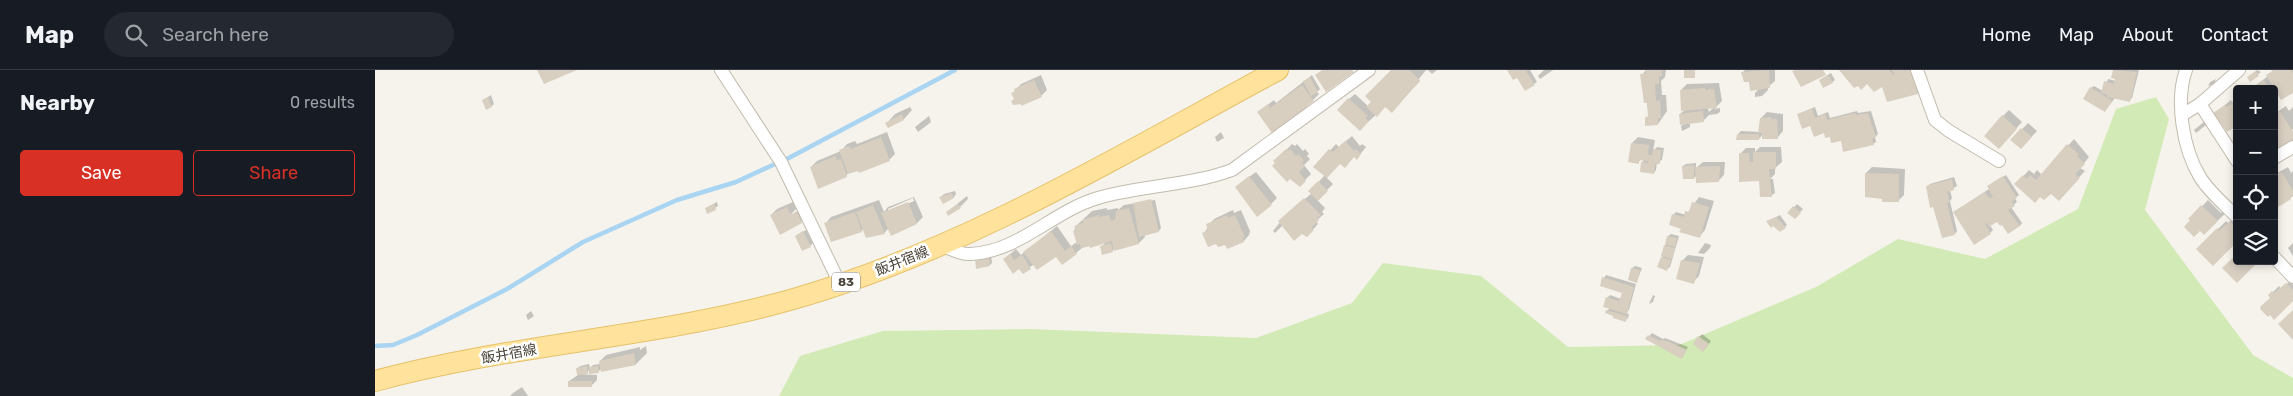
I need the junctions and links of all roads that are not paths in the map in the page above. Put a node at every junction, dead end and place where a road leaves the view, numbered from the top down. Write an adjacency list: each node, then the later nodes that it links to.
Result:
1 (721, 70): 17 (street)
2 (1278, 70): 14 (main road, 飯井宿線 / 83)
3 (1369, 70): 14 (street)
4 (1917, 70): 12 (street)
5 (2186, 70): 8 (street)
6 (2236, 71): 7 (street)
7 (2200, 104): 8 (street); 10 (street)
8 (2182, 115): 13 (street)
9 (2293, 147): 11 (street)
10 (2233, 156)
11 (2278, 156)
12 (1999, 161)
13 (2233, 213)
14 (941, 245): 17 (main road, 飯井宿線 / 83)
15 (2278, 261): 16 (street)
16 (2293, 277)
17 (840, 284): 18 (main road, 飯井宿線 / 83)
18 (375, 381)

